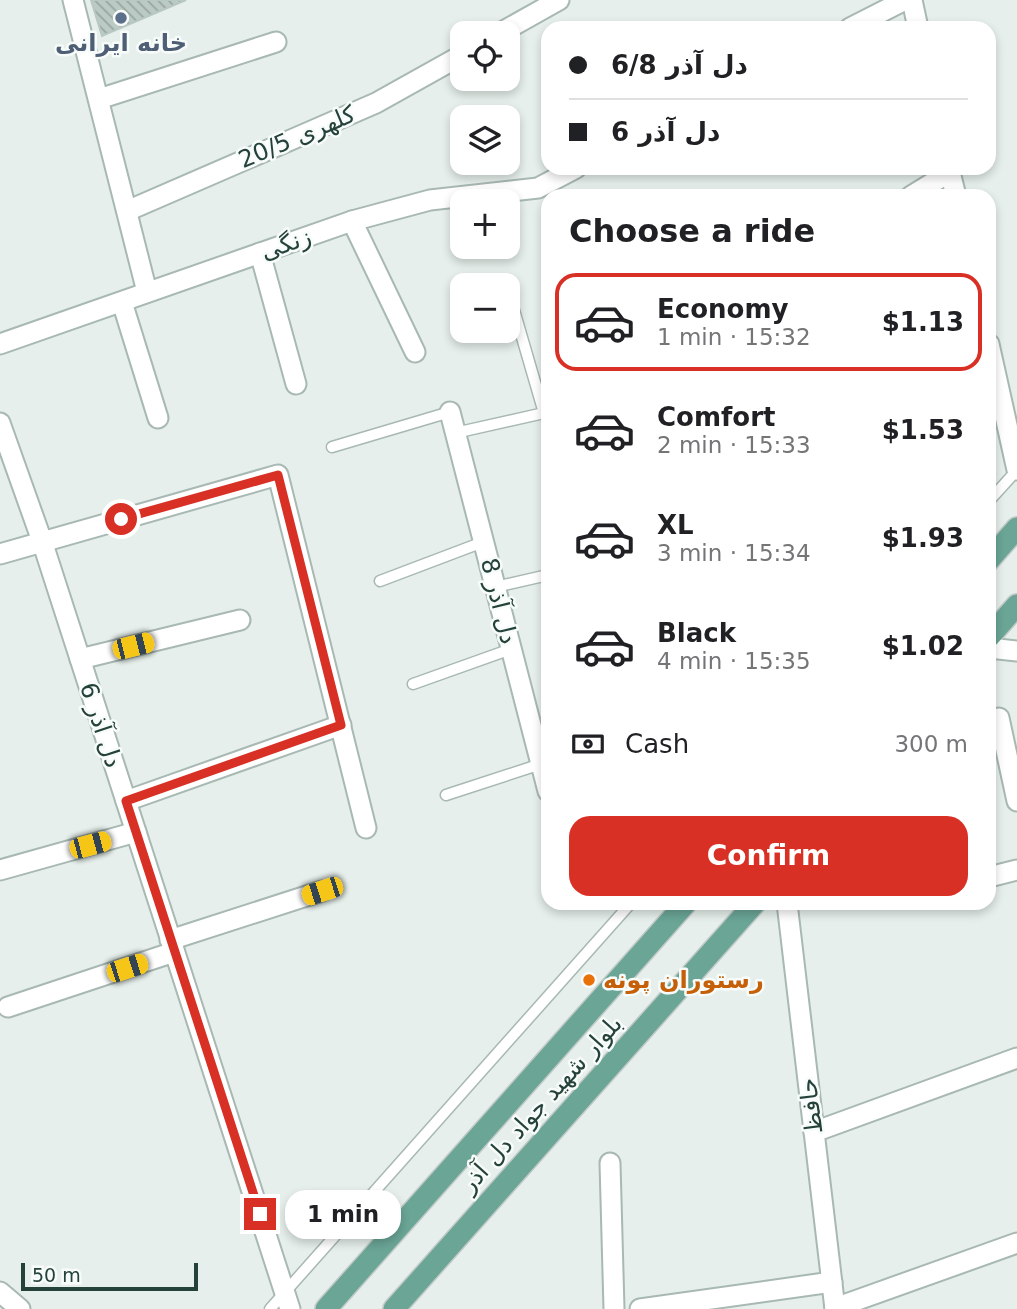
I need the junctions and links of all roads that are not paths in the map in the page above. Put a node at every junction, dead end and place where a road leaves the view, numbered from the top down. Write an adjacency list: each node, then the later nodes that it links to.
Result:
1 (72, 0): 10 (street)
2 (558, 0): 7 (street)
3 (905, 0): 5 (street)
4 (912, 0): 6 (street)
5 (864, 21)
6 (916, 21)
7 (520, 22)
8 (276, 42): 10 (street)
9 (450, 62): 14 (street, کلهری 20/5)
10 (99, 99): 14 (street)
11 (563, 175): 15 (street, زنگی)
12 (942, 175): 13 (street)
13 (922, 189)
14 (127, 211): 17 (street)
15 (352, 221): 16 (street, زنگی); 21 (street)
16 (260, 253): 17 (street, زنگی); 23 (street)
17 (147, 292): 18 (street, زنگی)
18 (122, 302): 20 (street, زنگی); 27 (street)
19 (520, 331): 24 (lane)
20 (0, 344)
21 (415, 352)
22 (996, 376): 31 (street)
23 (296, 384)
24 (541, 403)
25 (450, 412): 29 (street, دل آذر 8); 30 (lane)
26 (541, 414): 29 (lane)
27 (158, 418)
28 (0, 423): 34 (street, دل آذر 6)
29 (455, 433): 35 (street, دل آذر 8)
30 (332, 447)
31 (1017, 470): 32 (lane)
32 (996, 493)
33 (1017, 528): 36 (main road)
34 (42, 541): 37 (street); 47 (street, دل آذر 6); 50 (street)
35 (484, 542): 39 (lane); 40 (street, دل آذر 8)
36 (996, 552)
37 (0, 554)
38 (541, 577): 40 (lane)
39 (380, 581)
40 (495, 587): 44 (street, دل آذر 8)
41 (1017, 605): 43 (main road)
42 (240, 620): 47 (street)
43 (996, 629)
44 (511, 649): 48 (lane); 51 (street, دل آذر 8)
45 (996, 649): 46 (street)
46 (1017, 651)
47 (80, 659): 53 (street, دل آذر 6)
48 (413, 684)
49 (999, 718): 54 (street)
50 (341, 725): 53 (street); 55 (street)
51 (541, 764): 52 (lane)
52 (446, 795)
53 (126, 801): 56 (street, دل آذر 6)
54 (1017, 801)
55 (366, 828)
56 (136, 832): 57 (street); 65 (street, دل آذر 6)
57 (0, 870)
58 (1017, 870): 59 (street)
59 (996, 875)
60 (322, 891): 65 (street)
61 (625, 910): 73 (lane)
62 (680, 910): 77 (main road, بلوار شهید جواد دل آذر)
63 (749, 910): 78 (main road, بلوار شهید جواد دل آذر)
64 (789, 910): 68 (street, حافظ)
65 (172, 946): 66 (street); 73 (street, دل آذر 6)
66 (8, 1006)
67 (1017, 1058): 68 (street)
68 (814, 1132): 71 (street, حافظ)
69 (610, 1163): 79 (street)
70 (1017, 1243): 74 (street)
71 (832, 1282): 74 (street, حافظ); 80 (street)
72 (0, 1292): 75 (street)
73 (288, 1301): 76 (lane)
74 (835, 1308)
75 (20, 1309)
76 (270, 1309)
77 (326, 1309)
78 (394, 1309)
79 (614, 1309)
80 (640, 1309)

